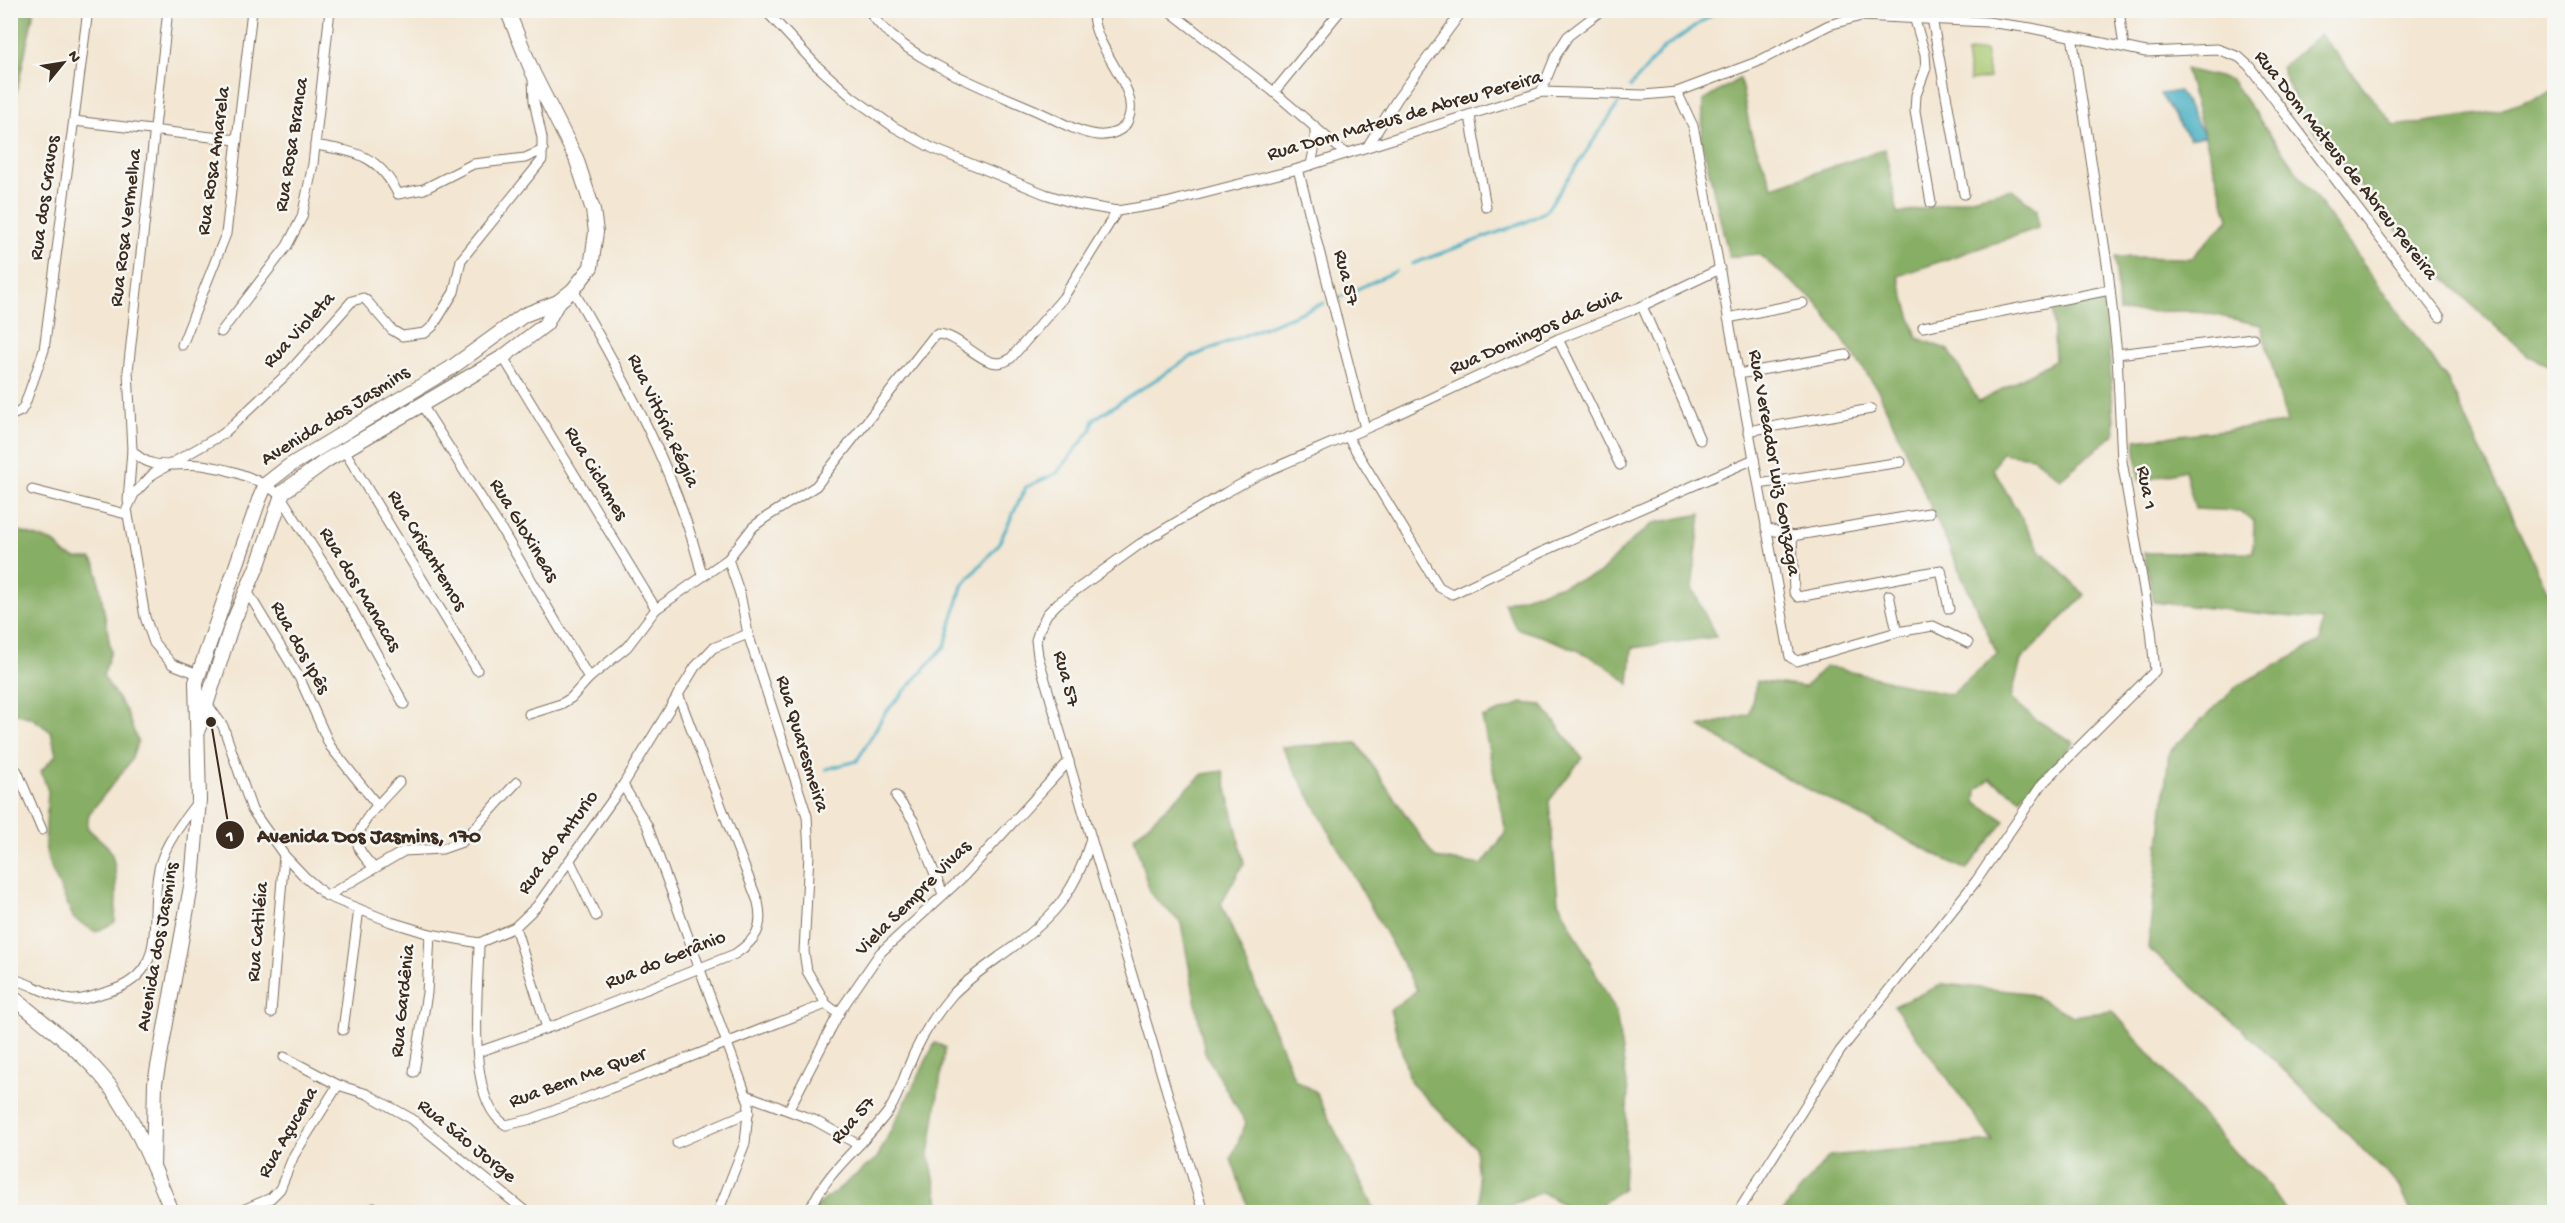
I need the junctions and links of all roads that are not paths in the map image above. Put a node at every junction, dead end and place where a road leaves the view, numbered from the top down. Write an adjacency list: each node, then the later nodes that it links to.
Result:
1 (88, 10): 23 (street, Rua dos Cravos)
2 (168, 10): 25 (street, Rua Rosa Vermelha)
3 (252, 10): 26 (street, Rua Rosa Amarela)
4 (330, 10): 28 (street, Rua Rosa Branca)
5 (507, 10): 18 (street, Avenida dos Jasmins)
6 (765, 10): 36 (street, Rua Dom Mateus de Abreu Pereira)
7 (869, 10): 8 (street)
8 (1093, 10)
9 (1341, 10): 19 (street)
10 (1463, 10): 27 (street)
11 (1602, 10): 20 (street)
12 (2119, 10): 17 (street)
13 (1172, 13): 19 (street)
14 (1914, 17): 15 (street, Rua Dom Mateus de Abreu Pereira); 21 (street, Rua Dom Mateus de Abreu Pereira); 34 (street)
15 (1932, 18): 16 (street, Rua Dom Mateus de Abreu Pereira); 33 (street)
16 (2072, 36): 17 (street, Rua Dom Mateus de Abreu Pereira); 39 (street, Rua 1)
17 (2124, 47): 43 (street, Rua Dom Mateus de Abreu Pereira)
18 (533, 73): 29 (street); 38 (street, Avenida dos Jasmins)
19 (1274, 92): 24 (street)
20 (1541, 92): 21 (street, Rua Dom Mateus de Abreu Pereira); 22 (street, Rua Dom Mateus de Abreu Pereira)
21 (1677, 92): 37 (street, Rua Vereador Luiz Gonzaga)
22 (1470, 116): 27 (street, Rua Dom Mateus de Abreu Pereira); 35 (street)
23 (74, 121): 25 (street); 56 (street, Rua dos Cravos)
24 (1315, 126): 30 (street); 31 (street)
25 (156, 130): 26 (street); 61 (street, Rua Rosa Vermelha)
26 (237, 140): 49 (street, Rua Rosa Amarela)
27 (1370, 144): 30 (street, Rua Dom Mateus de Abreu Pereira)
28 (315, 145): 29 (street); 46 (street, Rua Rosa Branca)
29 (543, 150): 66 (street, Rua Violeta)
30 (1345, 153): 31 (street, Rua Dom Mateus de Abreu Pereira)
31 (1311, 165): 32 (street, Rua Dom Mateus de Abreu Pereira)
32 (1298, 169): 36 (street, Rua Dom Mateus de Abreu Pereira); 57 (street, Rua 57)
33 (1964, 194)
34 (1931, 203)
35 (1486, 207)
36 (1117, 211): 75 (street)
37 (1720, 269): 42 (street, Rua Domingos da Guia); 44 (street, Rua Vereador Luiz Gonzaga)
38 (573, 290): 40 (street, Avenida dos Jasmins); 76 (street, Rua Vitória Régia)
39 (2110, 290): 45 (street); 50 (street, Rua 1)
40 (558, 302): 52 (street, Avenida dos Jasmins); 67 (street, Avenida dos Jasmins)
41 (1803, 303): 44 (street)
42 (1642, 306): 48 (street, Rua Domingos da Guia); 60 (street)
43 (2440, 317)
44 (1728, 318): 53 (street, Rua Vereador Luiz Gonzaga)
45 (1923, 327)
46 (221, 332)
47 (2253, 338): 50 (street)
48 (1558, 339): 57 (street, Rua Domingos da Guia); 65 (street)
49 (182, 345)
50 (2117, 354): 136 (street, Rua 1)
51 (1846, 355): 53 (street)
52 (503, 357): 54 (street, Avenida dos Jasmins); 79 (street, Rua Ciclames)
53 (1738, 374): 58 (street, Rua Vereador Luiz Gonzaga)
54 (422, 405): 62 (street, Avenida dos Jasmins); 86 (street, Rua Gloxineas)
55 (1871, 409): 58 (street)
56 (10, 416)
57 (1365, 428): 59 (street, Rua 57)
58 (1748, 431): 63 (street, Rua Vereador Luiz Gonzaga)
59 (1347, 436): 63 (street); 91 (street, Rua 57)
60 (1700, 440)
61 (132, 450): 66 (street); 71 (street, Rua Rosa Vermelha)
62 (344, 450): 70 (street, Avenida dos Jasmins); 84 (street, Rua Crisantemos)
63 (1754, 459): 68 (street, Rua Vereador Luiz Gonzaga)
64 (1901, 462): 68 (street)
65 (1620, 465)
66 (166, 466): 67 (street); 71 (street, Rua Violeta)
67 (266, 484): 70 (street, Rua dos Manacas); 85 (street, Avenida dos Jasmins)
68 (1759, 484): 73 (street, Rua Vereador Luiz Gonzaga)
69 (32, 490): 71 (street)
70 (280, 495): 77 (street, Avenida dos Jasmins); 89 (street, Rua dos Manacas)
71 (126, 511): 85 (street)
72 (1929, 513): 74 (street)
73 (1767, 528): 74 (street); 81 (street, Rua Vereador Luiz Gonzaga)
74 (1792, 536): 80 (street)
75 (728, 560): 76 (street); 82 (street, Rua Quaresmeira)
76 (702, 575): 79 (street)
77 (247, 591): 88 (street, Avenida dos Jasmins); 98 (street, Rua dos Ipês)
78 (1889, 595): 81 (street)
79 (656, 609): 86 (street)
80 (1949, 609)
81 (1897, 632): 83 (street, Rua Vereador Luiz Gonzaga)
82 (748, 634): 87 (street, Rua do Anturio); 114 (street, Rua Quaresmeira)
83 (1968, 643)
84 (477, 670)
85 (198, 674): 88 (street, Avenida dos Jasmins)
86 (589, 678): 90 (street)
87 (678, 694): 95 (street, Rua do Anturio); 111 (street, Rua do Gerânio)
88 (201, 699): 97 (street, Avenida dos Jasmins); 101 (street)
89 (404, 704)
90 (529, 714)
91 (1070, 761): 100 (street, Rua 57); 104 (street, Viela Sempre Vivas)
92 (10, 766): 99 (street)
93 (399, 782): 98 (street)
94 (517, 782): 103 (street)
95 (623, 785): 102 (street, Rua do Anturio); 111 (street)
96 (896, 796): 104 (street)
97 (199, 800): 112 (street); 129 (street, Avenida dos Jasmins)
98 (378, 806): 103 (street)
99 (42, 830)
100 (1091, 838): 128 (street, Rua 57); 135 (street)
101 (284, 855): 105 (street); 115 (street, Rua Catiléia)
102 (570, 861): 107 (street); 108 (street, Rua do Anturio)
103 (374, 868): 105 (street)
104 (943, 894): 116 (street, Viela Sempre Vivas)
105 (327, 896): 106 (street)
106 (359, 909): 109 (street); 118 (street)
107 (596, 916)
108 (515, 927): 110 (street, Rua do Anturio); 117 (street)
109 (430, 934): 110 (street); 122 (street, Rua Gardênia)
110 (480, 943): 120 (street, Rua Bem Me Quer)
111 (699, 968): 117 (street, Rua do Gerânio); 119 (street)
112 (10, 978)
113 (10, 994): 129 (street)
114 (826, 1004): 116 (street); 119 (street, Rua Bem Me Quer)
115 (271, 1013)
116 (838, 1014): 125 (street, Viela Sempre Vivas)
117 (547, 1028): 120 (street, Rua do Gerânio)
118 (343, 1030)
119 (727, 1043): 120 (street, Rua Bem Me Quer); 124 (street)
120 (478, 1052)
121 (284, 1057): 123 (street, Rua São Jorge)
122 (414, 1072)
123 (338, 1085): 131 (street, Rua Açucena); 132 (street, Rua São Jorge)
124 (746, 1095): 125 (street); 126 (street)
125 (789, 1109): 128 (street)
126 (749, 1112): 127 (street); 133 (street)
127 (677, 1143)
128 (857, 1144): 134 (street, Rua 57)
129 (153, 1166): 130 (street)
130 (172, 1212)
131 (238, 1212)
132 (526, 1212)
133 (718, 1212)
134 (809, 1212)
135 (1203, 1212)
136 (1738, 1212)

